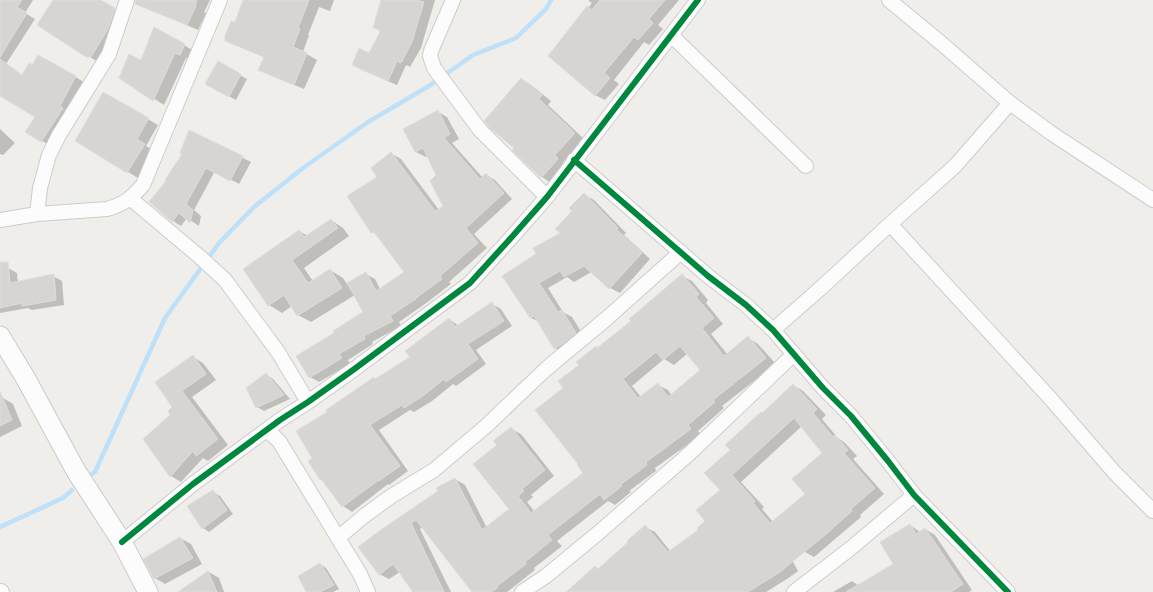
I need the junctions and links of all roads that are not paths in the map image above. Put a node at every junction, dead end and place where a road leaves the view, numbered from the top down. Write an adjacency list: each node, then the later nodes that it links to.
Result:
1 (127, 0): 13 (street)
2 (220, 0): 11 (street)
3 (453, 0): 10 (street)
4 (698, 0): 6 (street)
5 (889, 0): 7 (street)
6 (671, 35): 8 (street); 9 (street)
7 (1010, 103): 12 (street); 15 (street)
8 (574, 160): 10 (street); 16 (street)
9 (806, 166)
10 (547, 197): 20 (street)
11 (131, 199): 13 (street); 20 (street)
12 (1153, 200)
13 (37, 214): 14 (street)
14 (0, 220)
15 (890, 224): 17 (street); 23 (street)
16 (680, 252): 17 (street); 24 (street)
17 (773, 330): 19 (street)
18 (0, 336): 25 (street)
19 (794, 354): 22 (street); 28 (street)
20 (308, 402): 21 (street)
21 (267, 430): 24 (street); 25 (street)
22 (914, 495): 29 (street); 30 (street)
23 (1153, 511)
24 (338, 538): 27 (street)
25 (122, 542): 26 (street)
26 (148, 592)
27 (368, 592)
28 (522, 592)
29 (794, 592)
30 (1008, 592)

